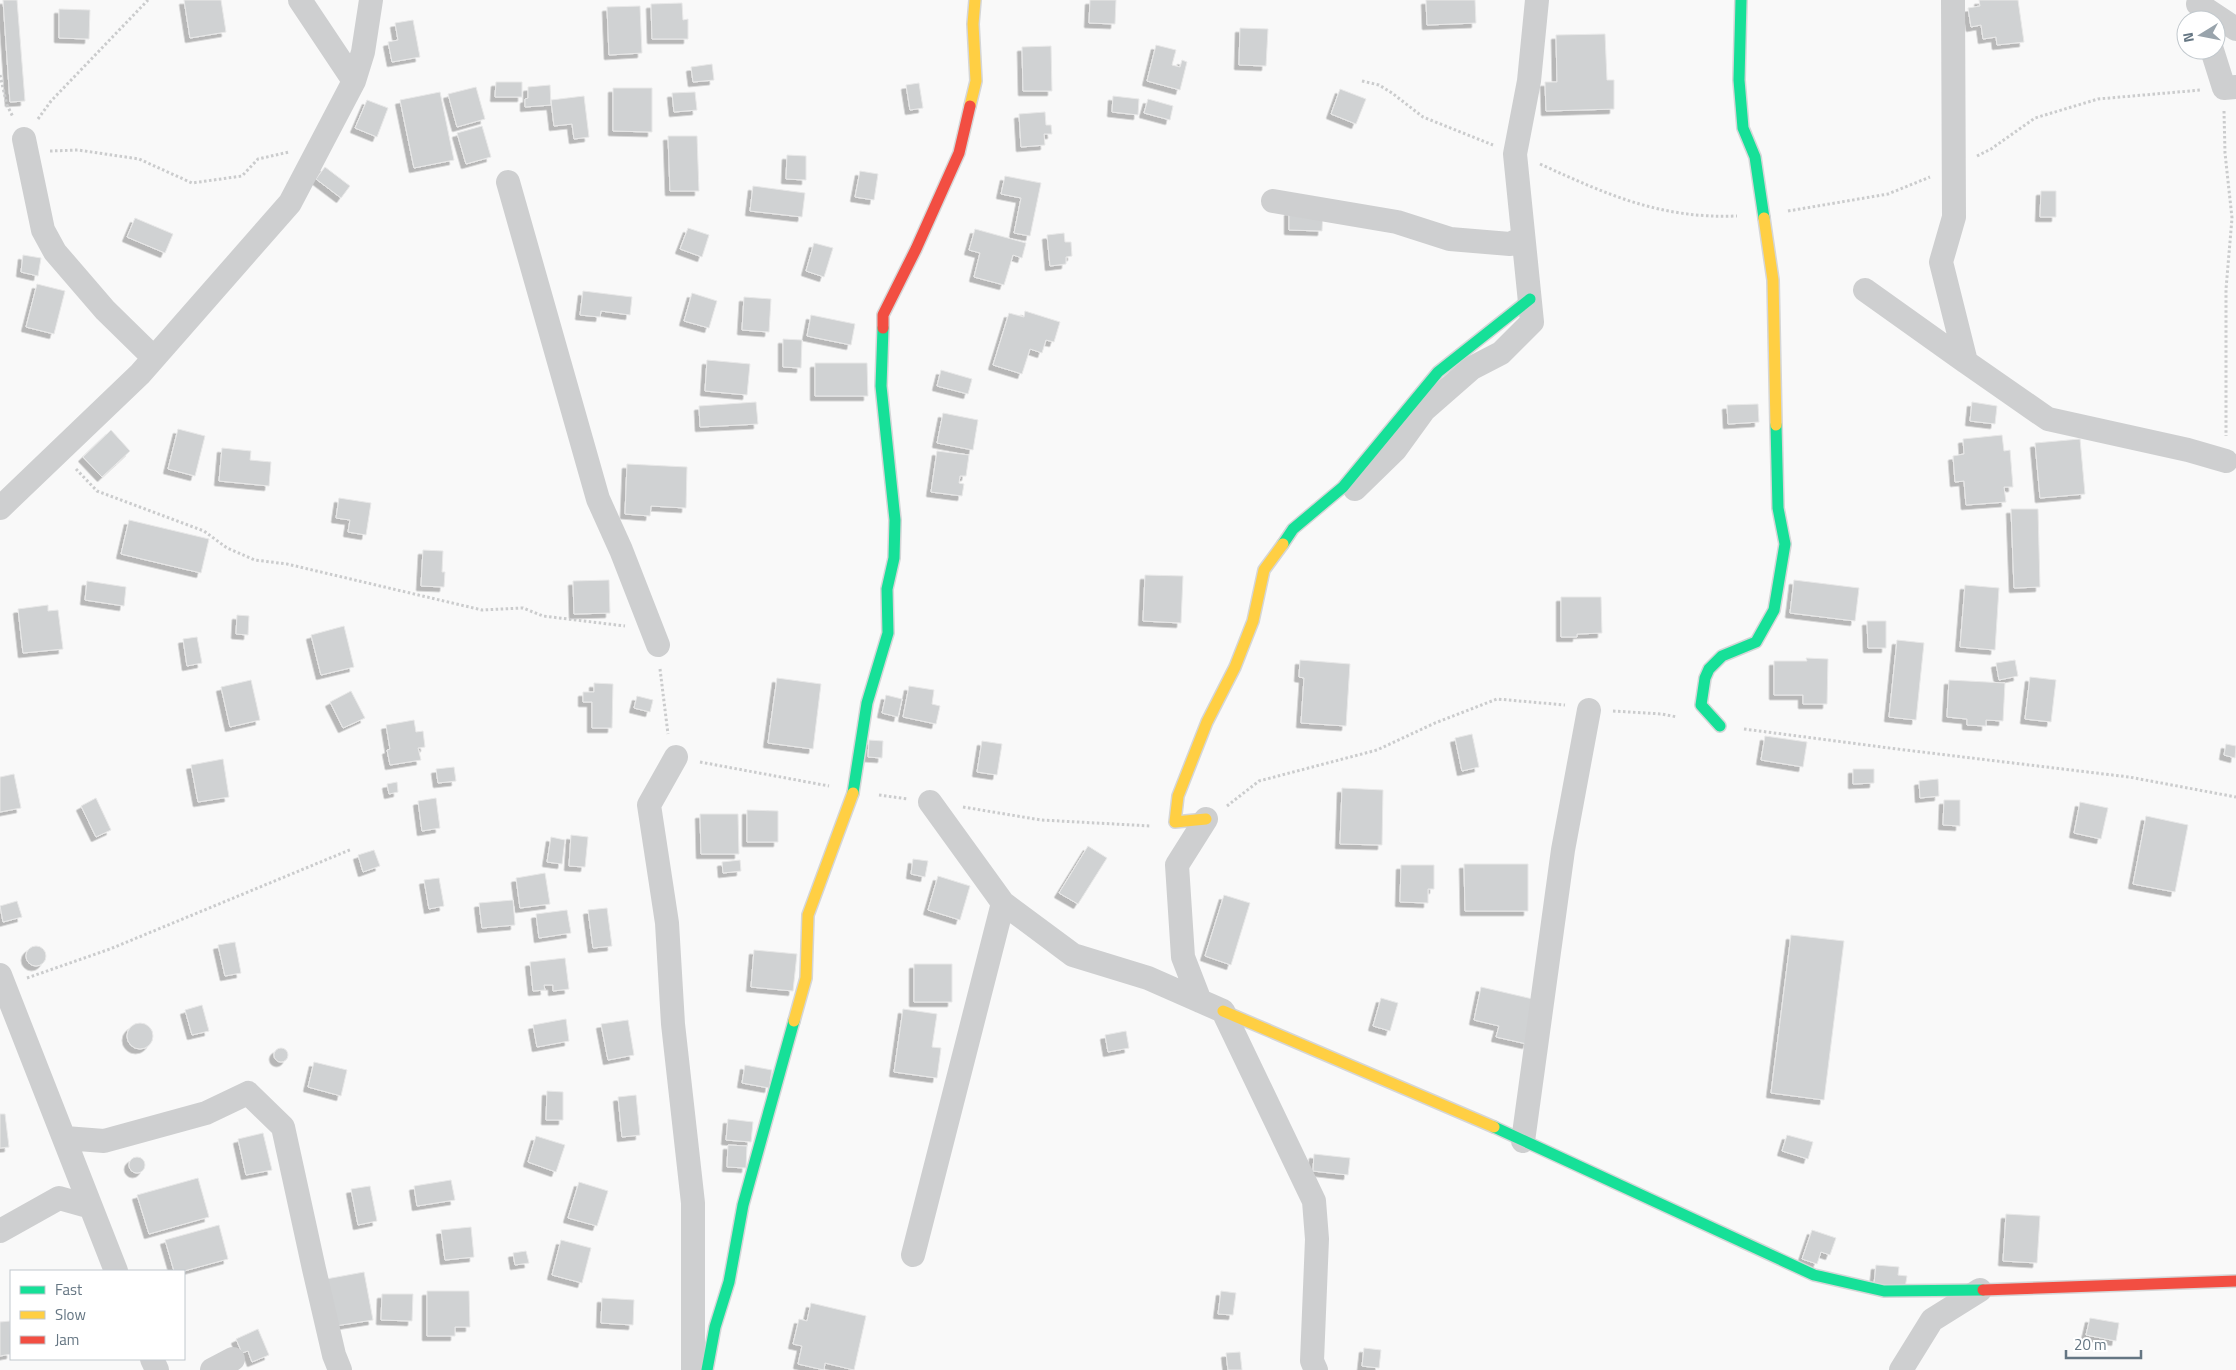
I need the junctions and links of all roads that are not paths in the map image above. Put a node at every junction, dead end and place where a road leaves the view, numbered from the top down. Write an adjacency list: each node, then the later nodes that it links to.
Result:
1 (300, 0): 10 (street)
2 (371, 0): 10 (street)
3 (975, 0): 45 (street)
4 (1537, 0): 15 (street)
5 (1741, 0): 24 (street)
6 (1953, 0): 18 (street)
7 (2199, 8): 8 (street)
8 (2236, 29)
9 (2217, 60): 11 (street)
10 (354, 81): 17 (street)
11 (2230, 87)
12 (24, 142): 17 (street)
13 (508, 182): 22 (street)
14 (1272, 201): 15 (street)
15 (1523, 238): 20 (street)
16 (1864, 290): 18 (street)
17 (154, 358): 21 (street)
18 (1966, 362): 19 (street)
19 (2226, 461)
20 (1343, 487): 27 (street)
21 (0, 508)
22 (658, 645)
23 (1588, 710): 34 (street)
24 (1720, 726)
25 (676, 757): 44 (street)
26 (930, 802): 28 (street)
27 (1206, 819): 30 (street)
28 (1003, 903): 30 (street); 37 (street)
29 (0, 975): 31 (street)
30 (1200, 1001): 32 (street)
31 (7, 1004): 33 (street)
32 (1223, 1010): 34 (street); 46 (street)
33 (65, 1138): 35 (street); 43 (street)
34 (1523, 1141): 40 (street)
35 (91, 1207): 36 (street); 38 (street)
36 (0, 1231)
37 (913, 1255)
38 (116, 1270)
39 (2236, 1281): 40 (street)
40 (1980, 1290): 47 (street)
41 (233, 1359): 42 (street)
42 (212, 1370)
43 (340, 1370)
44 (693, 1370)
45 (707, 1370)
46 (1316, 1370)
47 (1901, 1370)

